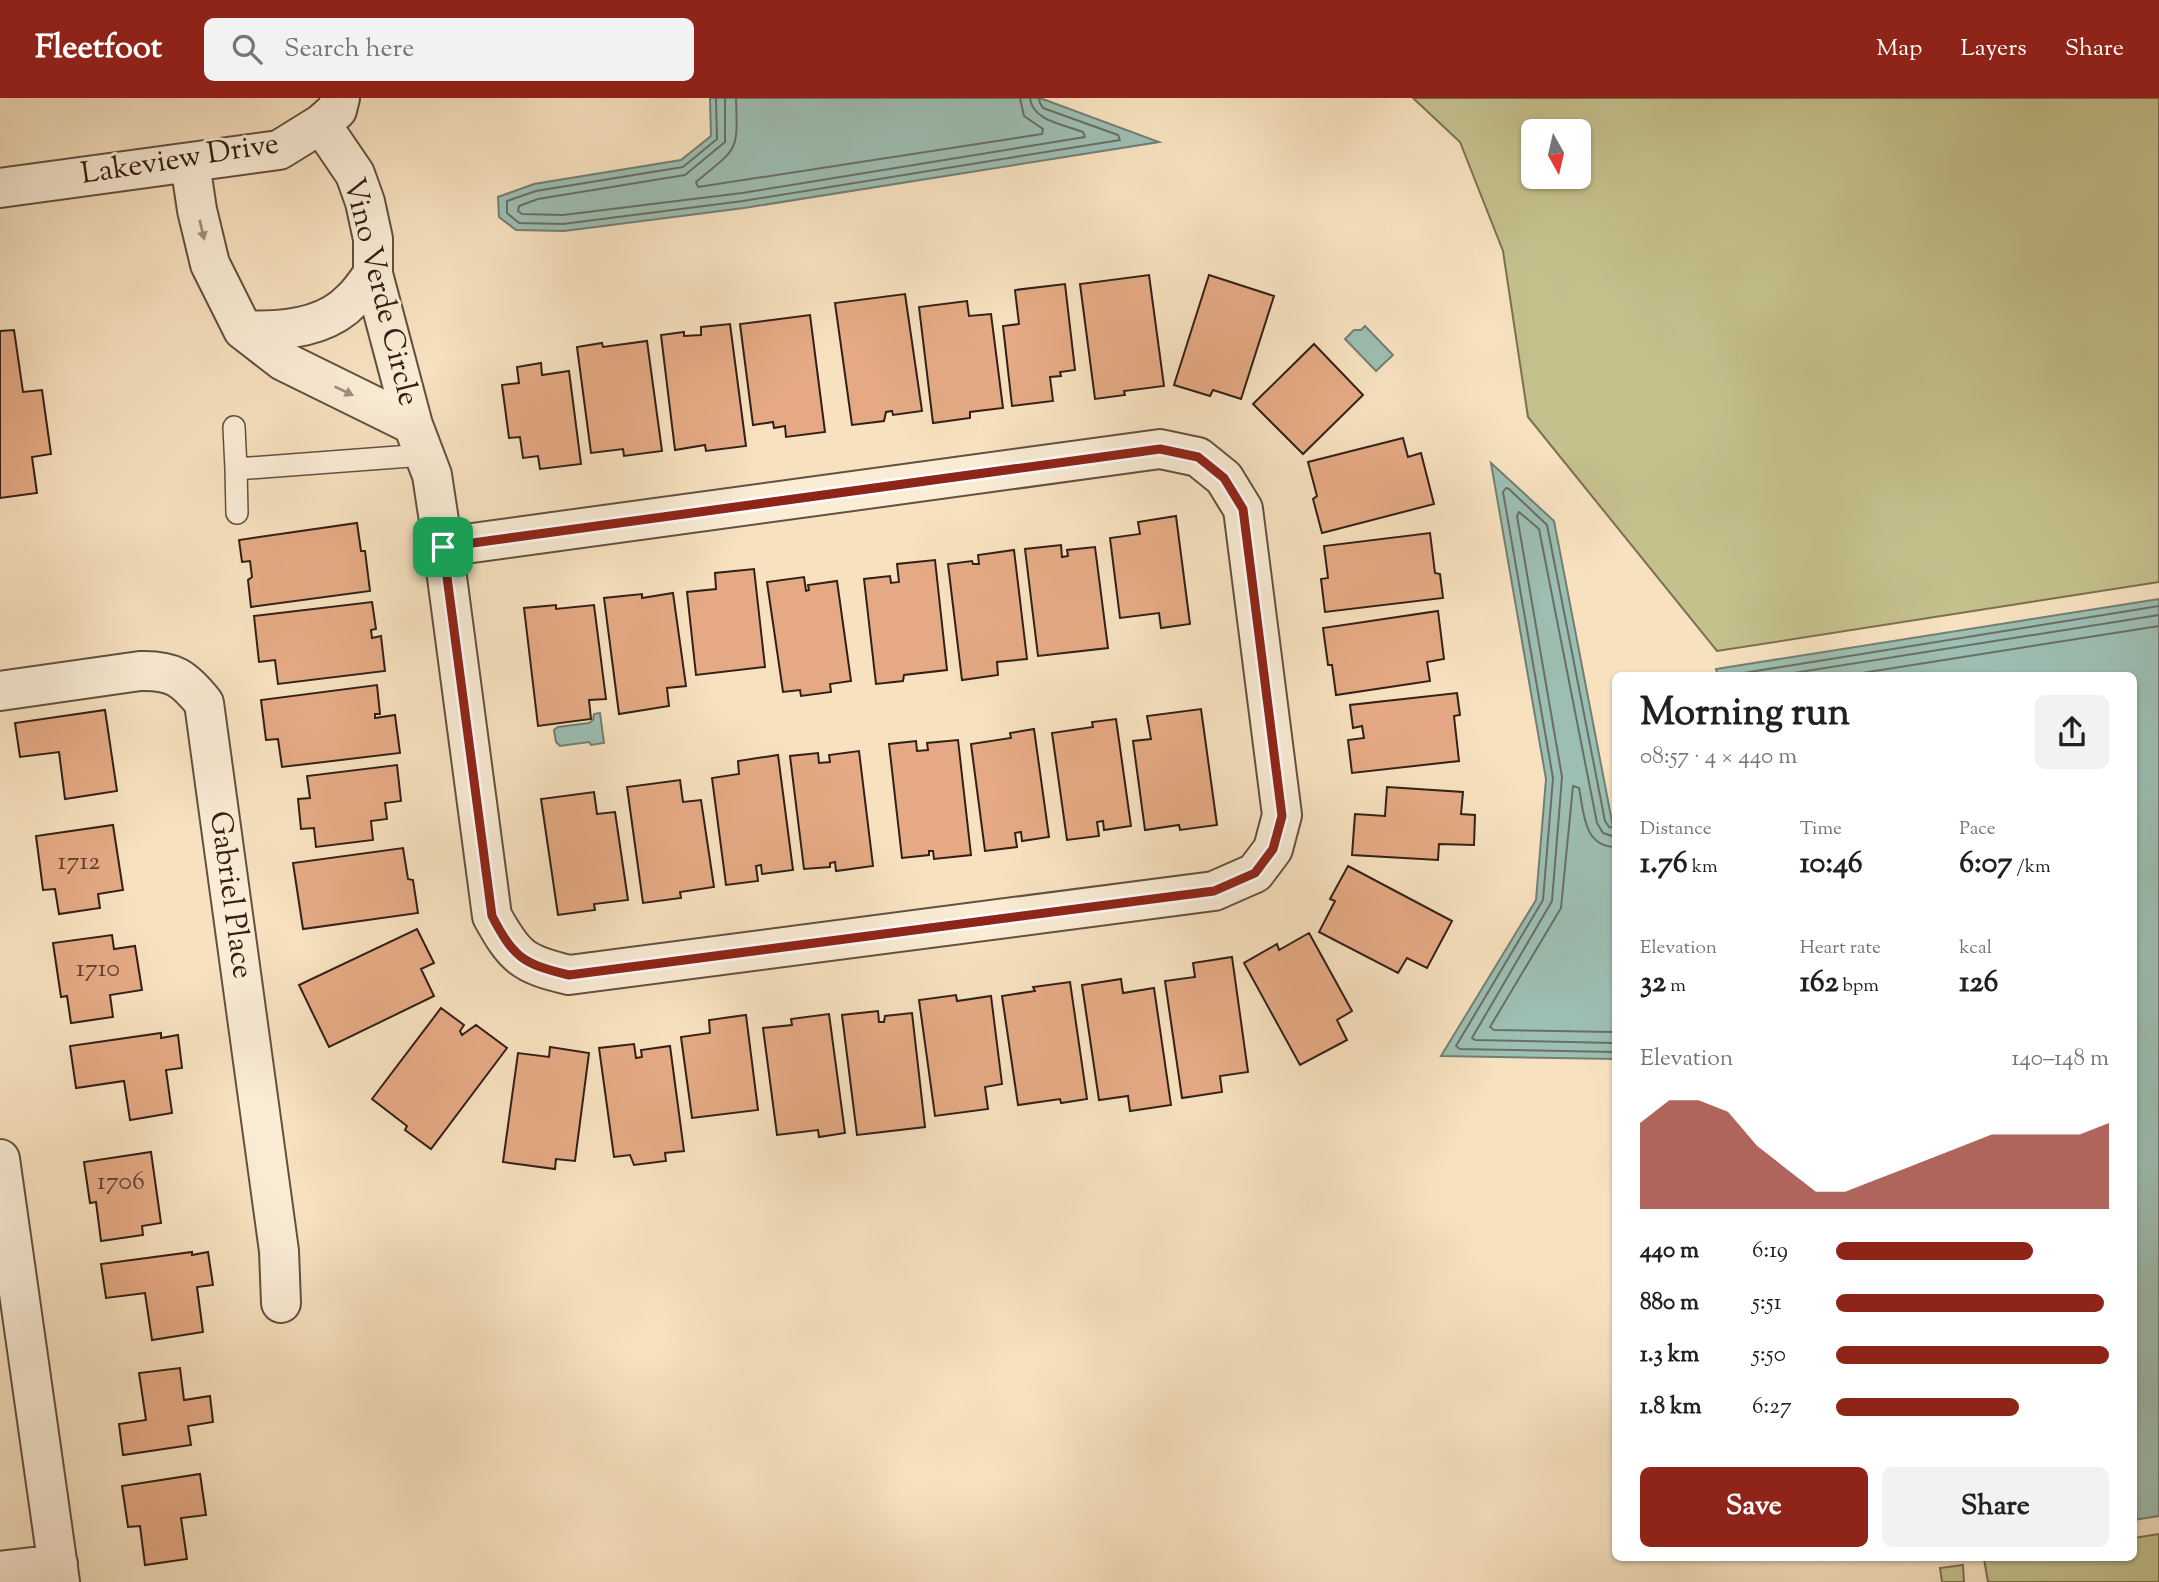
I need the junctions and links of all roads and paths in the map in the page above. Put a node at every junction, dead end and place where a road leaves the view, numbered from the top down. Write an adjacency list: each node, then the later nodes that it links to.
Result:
1 (331, 111): 2 (street, Lakeview Drive); 4 (street, Vino Verde Circle)
2 (190, 163): 3 (street, Lakeview Drive); 5 (street, Vino Verde Circle, one-way to 5)
3 (0, 188)
4 (373, 274): 5 (street); 7 (street, Vino Verde Circle)
5 (243, 330): 7 (street, Vino Verde Circle, one-way to 7)
6 (233, 427): 8 (lane)
7 (419, 440): 8 (lane); 10 (street, Vino Verde Circle)
8 (236, 469): 9 (lane)
9 (237, 513)
10 (443, 547): 10 (street, Vino Verde Circle)
11 (0, 691): 13 (street, Gabriel Place)
12 (0, 1159): 15 (street)
13 (281, 1303)
14 (0, 1571): 15 (street)
15 (59, 1573)

